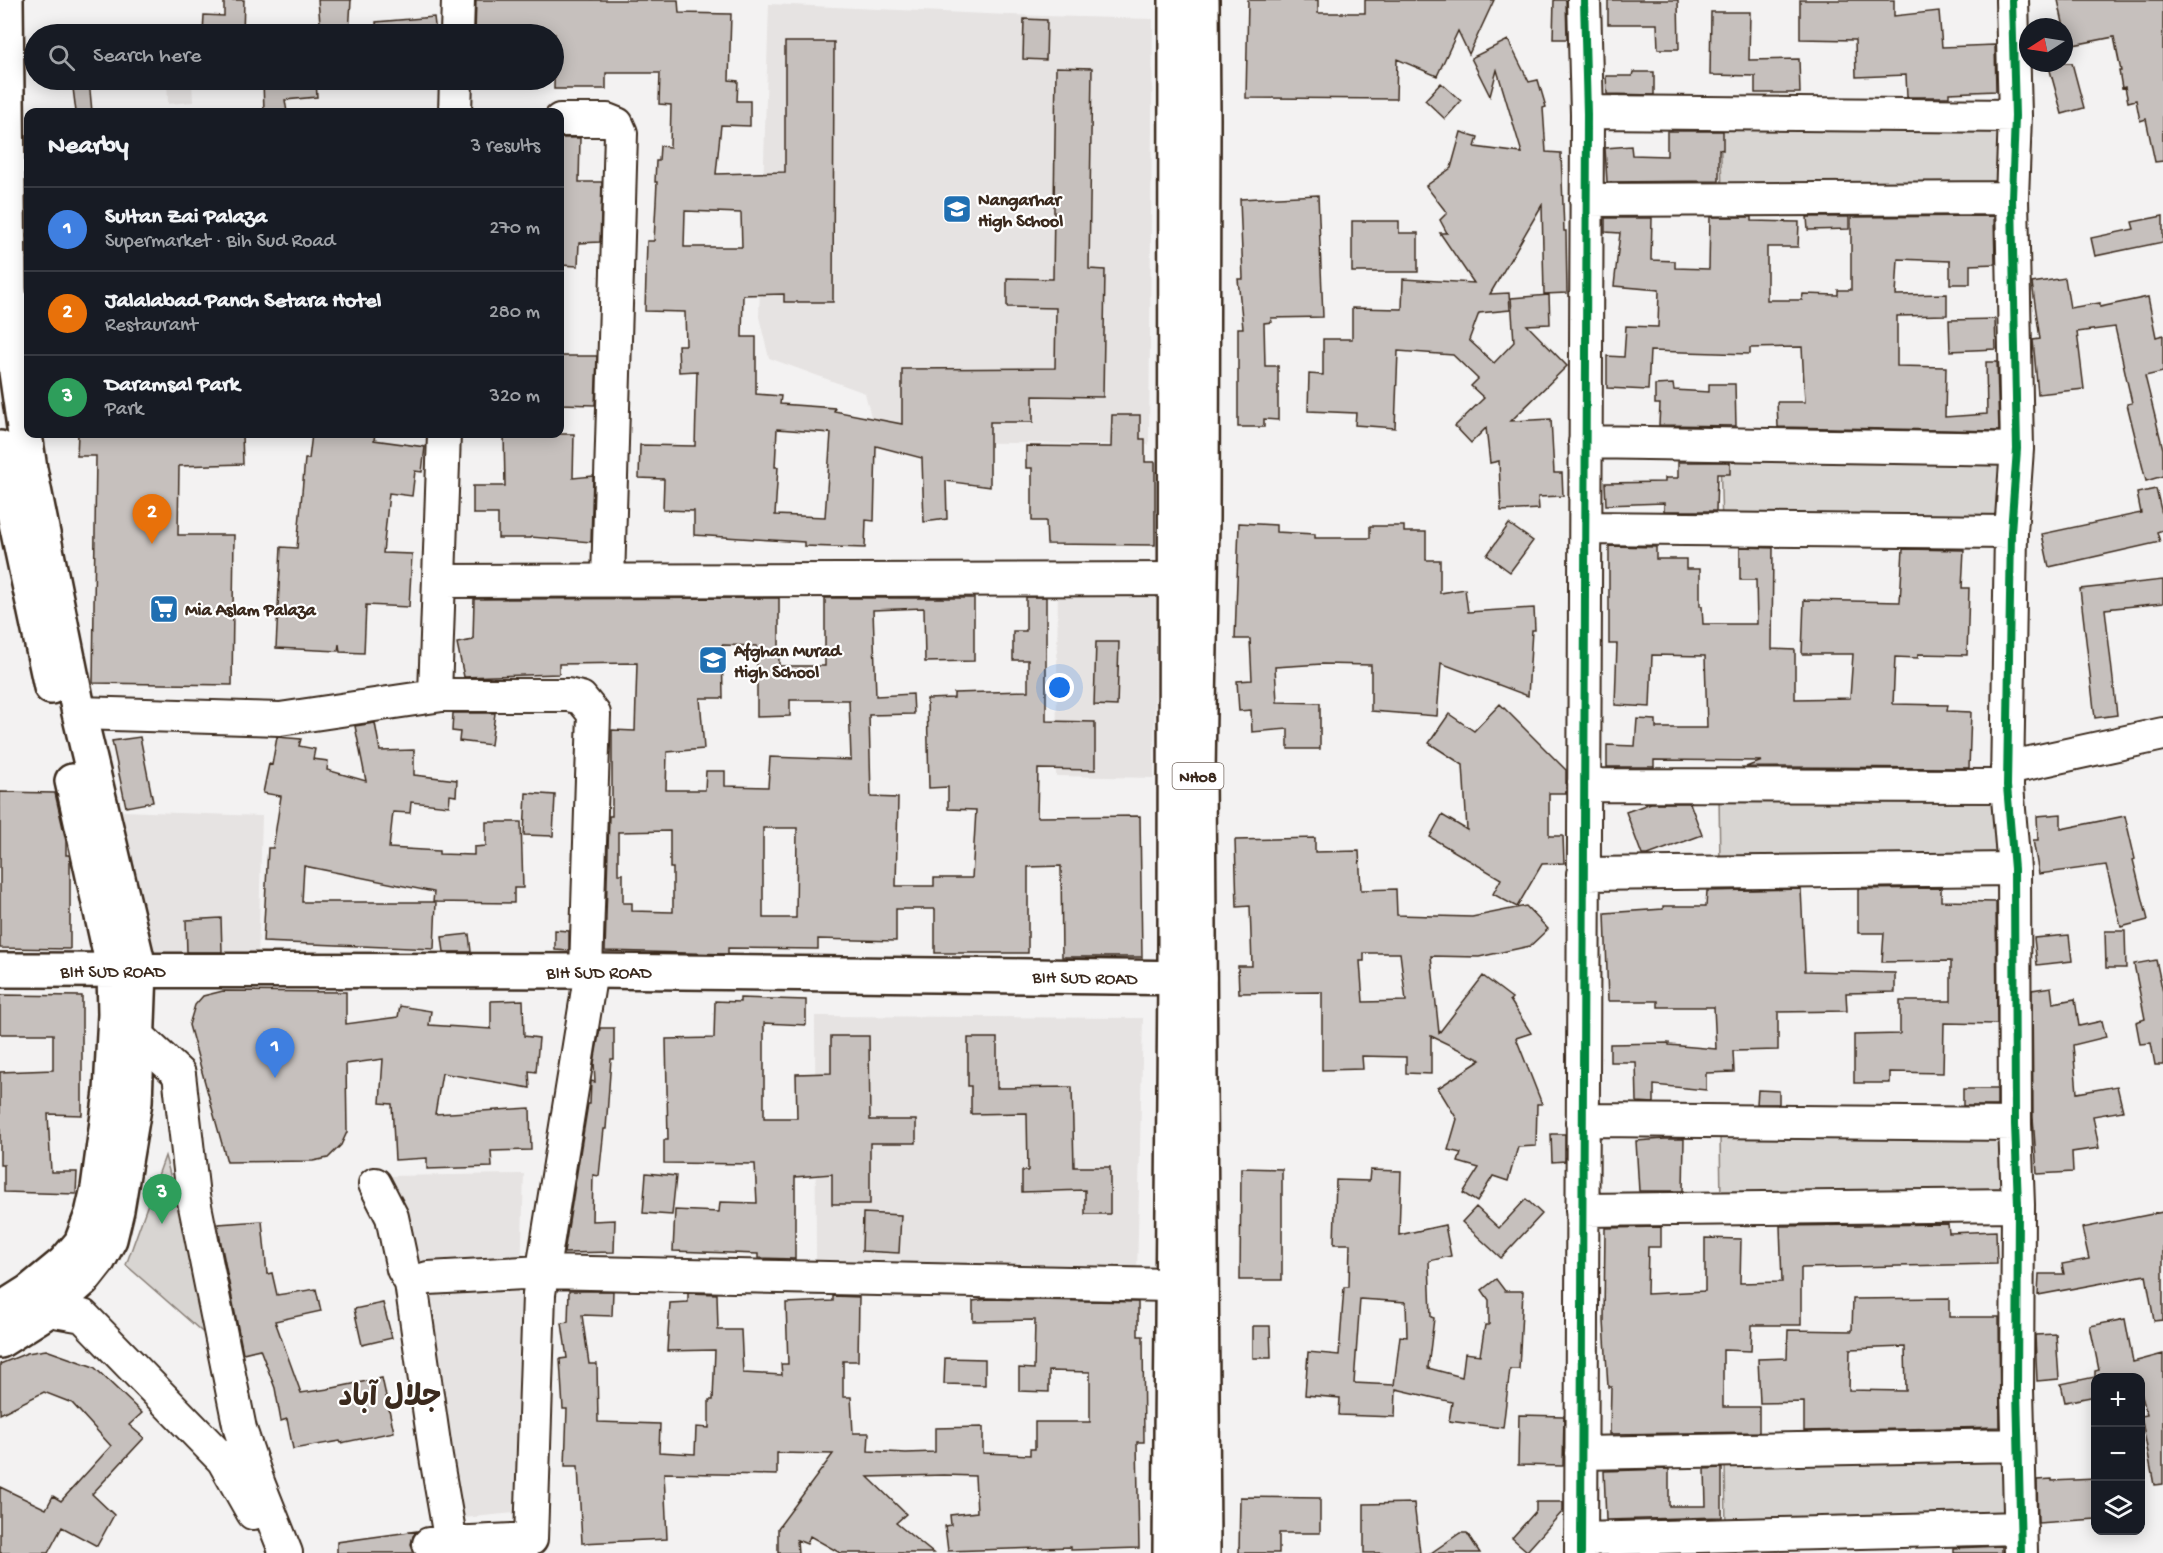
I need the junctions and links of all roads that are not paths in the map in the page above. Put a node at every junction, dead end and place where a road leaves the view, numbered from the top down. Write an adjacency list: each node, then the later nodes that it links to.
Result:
1 (458, 0): 7 (street)
2 (1176, 0): 23 (main road, NH08)
3 (1202, 0): 23 (main road, NH08)
4 (1584, 0): 10 (street)
5 (2012, 0): 11 (street)
6 (4, 15): 15 (main road)
7 (457, 24)
8 (456, 90): 9 (street)
9 (455, 108)
10 (1587, 114): 11 (street); 14 (street)
11 (2014, 116): 13 (street)
12 (564, 120): 25 (street)
13 (2012, 198): 14 (street); 20 (street)
14 (1586, 200): 18 (street)
15 (24, 427)
16 (26, 438): 27 (main road)
17 (444, 438): 24 (street)
18 (1585, 442): 20 (street); 21 (street)
19 (0, 448): 34 (main road)
20 (2017, 449): 22 (street)
21 (1586, 528): 22 (street); 30 (street)
22 (2011, 532): 29 (street)
23 (1188, 579): 25 (street); 36 (main road, NH08)
24 (439, 580): 25 (street); 26 (street)
25 (608, 580)
26 (442, 694): 27 (street); 35 (street)
27 (80, 713): 34 (main road)
28 (2163, 734): 29 (street)
29 (2007, 777): 30 (street); 31 (street)
30 (1584, 782): 32 (street)
31 (2014, 869): 32 (street); 39 (street)
32 (1583, 874): 38 (street)
33 (0, 970): 34 (main road, BIH SUD ROAD)
34 (127, 971): 35 (main road, BIH SUD ROAD); 37 (main road); 46 (main road)
35 (591, 971): 36 (main road, BIH SUD ROAD); 43 (street)
36 (1187, 978): 45 (main road, NH08); 56 (main road, NH08)
37 (138, 1036): 46 (main road); 54 (street)
38 (1582, 1122): 39 (street); 42 (street)
39 (2015, 1124): 41 (street)
40 (375, 1184): 44 (street)
41 (2018, 1205): 42 (street); 49 (street)
42 (1582, 1210): 50 (street)
43 (542, 1272): 44 (street); 44 (street); 45 (street)
44 (411, 1283)
45 (1172, 1285): 55 (main road, NH08)
46 (39, 1301): 47 (main road); 48 (main road); 53 (street)
47 (0, 1310)
48 (0, 1341)
49 (2018, 1445): 50 (street); 51 (street)
50 (1581, 1453): 52 (street)
51 (2021, 1540): 52 (street)
52 (1581, 1546)
53 (277, 1553)
54 (286, 1553)
55 (1170, 1553)
56 (1203, 1553)

